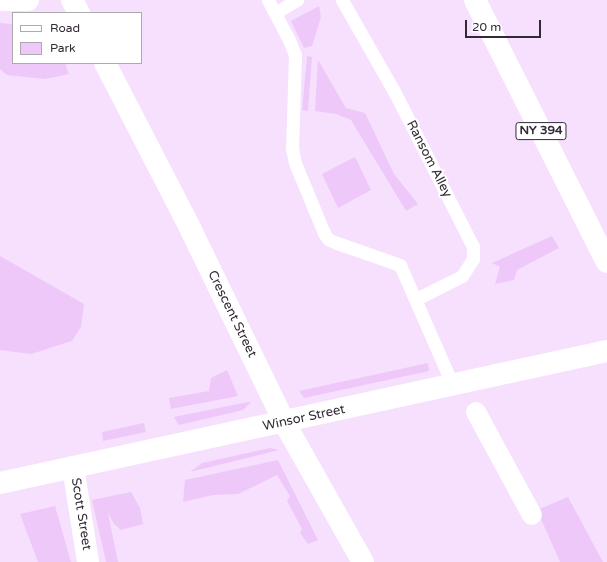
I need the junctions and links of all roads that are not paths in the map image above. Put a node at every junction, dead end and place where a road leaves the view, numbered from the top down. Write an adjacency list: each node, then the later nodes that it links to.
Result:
1 (2, 0): 2 (street)
2 (28, 0)
3 (72, 0): 8 (street)
4 (268, 0): 9 (lane)
5 (297, 0): 9 (lane)
6 (342, 0): 12 (lane, Ransom Alley)
7 (475, 0): 11 (street, NY 394)
8 (78, 12)
9 (275, 13): 12 (lane)
10 (106, 64): 16 (street, Crescent Street)
11 (607, 262)
12 (416, 299): 14 (lane)
13 (607, 351): 14 (street, Winsor Street)
14 (453, 386): 16 (street, Winsor Street)
15 (476, 412): 19 (street)
16 (284, 422): 17 (street, Winsor Street); 21 (street, Crescent Street)
17 (74, 467): 18 (street, Winsor Street); 20 (street, Scott Street)
18 (0, 483)
19 (532, 515)
20 (88, 562)
21 (363, 562)

